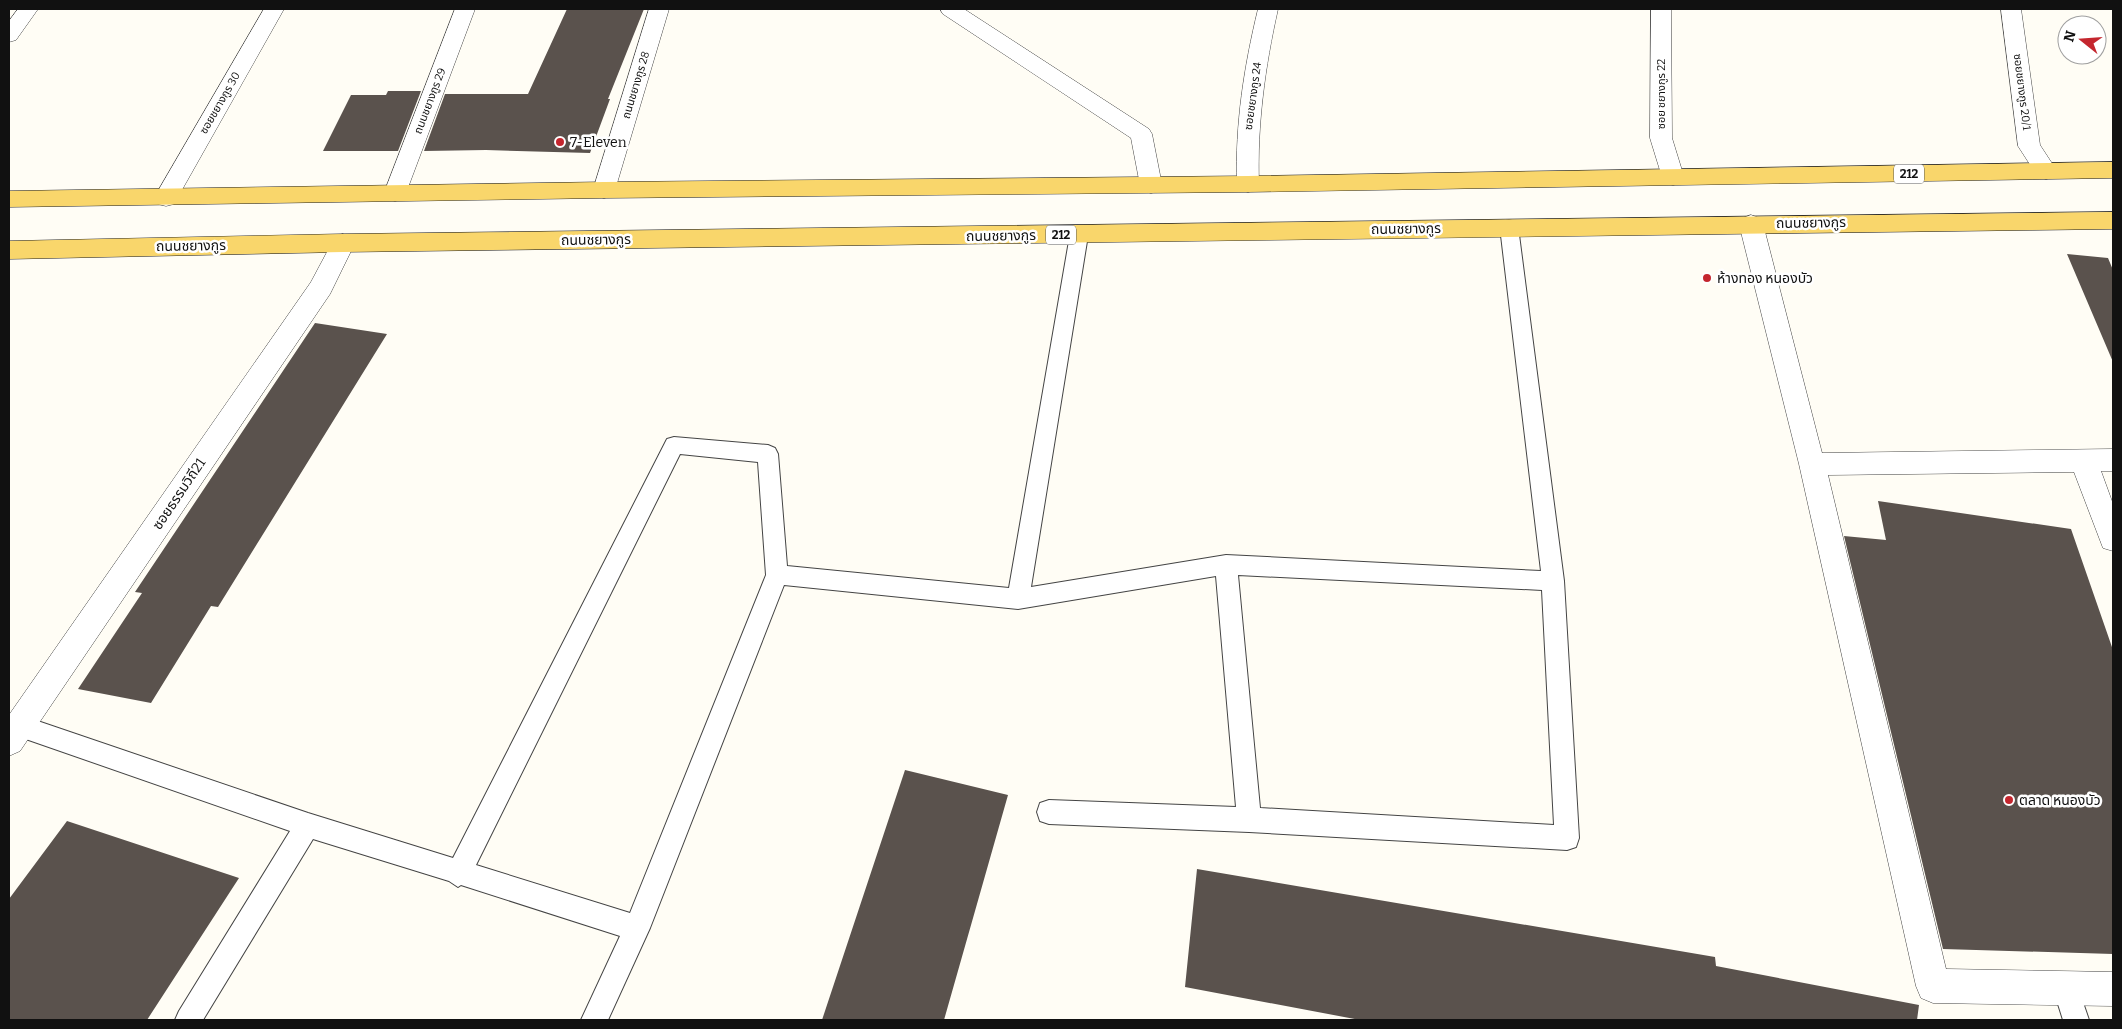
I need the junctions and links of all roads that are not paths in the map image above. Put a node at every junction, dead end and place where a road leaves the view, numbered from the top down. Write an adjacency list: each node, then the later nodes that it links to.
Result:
1 (28, 9): 9 (street)
2 (274, 9): 17 (street, ซอยชยางกูร 30)
3 (465, 9): 16 (street, ถนนชยางกูร 29)
4 (659, 9): 15 (street, ถนนชยางกูร 28)
5 (950, 9): 14 (street)
6 (1268, 9): 13 (street, ซอยชยางกูร 24)
7 (1661, 9): 12 (street, ซอย ชยางกูร 22)
8 (2012, 9): 10 (street, ซอยชยางกูร 20/1)
9 (9, 35)
10 (2046, 172): 11 (main road, 212); 12 (main road, 212)
11 (2111, 173)
12 (1673, 177): 13 (main road, 212)
13 (1248, 184): 14 (main road, 212)
14 (1151, 185): 15 (main road, 212)
15 (604, 190): 16 (main road, 212)
16 (395, 193): 17 (main road, 212)
17 (166, 198): 18 (main road, 212)
18 (9, 199)
19 (2113, 220): 20 (main road, ถนนชยางกูร / 212)
20 (1750, 224): 21 (main road, ถนนชยางกูร / 212); 27 (street)
21 (1510, 227): 22 (main road, ถนนชยางกูร / 212); 31 (lane)
22 (1079, 235): 23 (main road, ถนนชยางกูร / 212); 32 (lane)
23 (343, 243): 24 (main road, ถนนชยางกูร / 212); 33 (street, ซอยธรรมวิถี21)
24 (9, 250)
25 (2082, 460): 26 (street); 27 (street); 28 (street)
26 (2113, 460)
27 (1812, 464): 39 (street)
28 (2113, 539)
29 (1226, 565): 31 (lane); 32 (lane); 35 (lane)
30 (777, 575): 32 (lane); 37 (lane); 38 (lane)
31 (1553, 581): 35 (lane)
32 (1018, 599)
33 (14, 734): 36 (lane)
34 (1049, 812): 35 (lane)
35 (1249, 820)
36 (308, 825): 37 (lane); 41 (lane)
37 (458, 874): 38 (lane)
38 (637, 928): 42 (lane)
39 (2066, 988): 40 (street); 43 (lane)
40 (2113, 989)
41 (188, 1020)
42 (594, 1020)
43 (2076, 1020)

